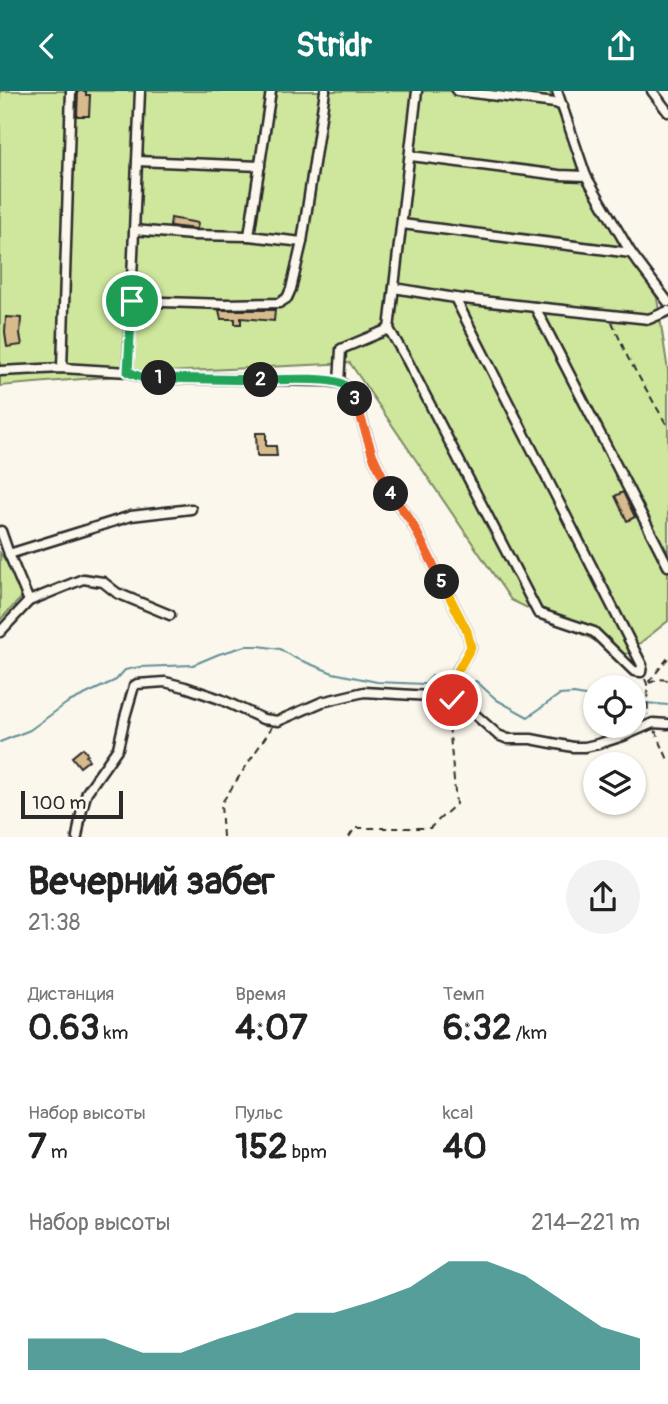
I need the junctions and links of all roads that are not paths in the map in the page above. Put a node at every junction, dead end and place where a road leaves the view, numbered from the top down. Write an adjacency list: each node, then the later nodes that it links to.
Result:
1 (71, 91): 27 (street)
2 (141, 91): 12 (street)
3 (271, 91): 13 (street)
4 (326, 91): 18 (street)
5 (417, 91): 11 (street)
6 (457, 91): 9 (street)
7 (557, 91): 9 (street)
8 (652, 91): 10 (street)
9 (563, 106): 14 (street)
10 (668, 112)
11 (411, 156): 14 (street); 15 (street)
12 (137, 161): 13 (street); 16 (street)
13 (260, 166): 17 (street)
14 (586, 176): 19 (street)
15 (402, 224): 19 (street); 20 (street)
16 (134, 230): 17 (street); 22 (street)
17 (249, 236): 18 (street)
18 (302, 242): 22 (street)
19 (631, 253): 23 (street)
20 (394, 288): 21 (street); 26 (street)
21 (455, 298): 24 (street); 26 (street)
22 (132, 301): 29 (street)
23 (668, 303)
24 (535, 307): 25 (street); 34 (street)
25 (668, 311)
26 (389, 329): 30 (street)
27 (62, 368): 28 (street); 29 (street)
28 (0, 371)
29 (128, 372): 30 (street)
30 (339, 383): 38 (street)
31 (191, 509): 33 (street)
32 (1, 531): 33 (street)
33 (9, 554): 35 (street)
34 (668, 566)
35 (29, 601): 36 (street); 37 (street)
36 (170, 615)
37 (0, 632)
38 (452, 700): 39 (street); 40 (street)
39 (668, 724)
40 (77, 837)

